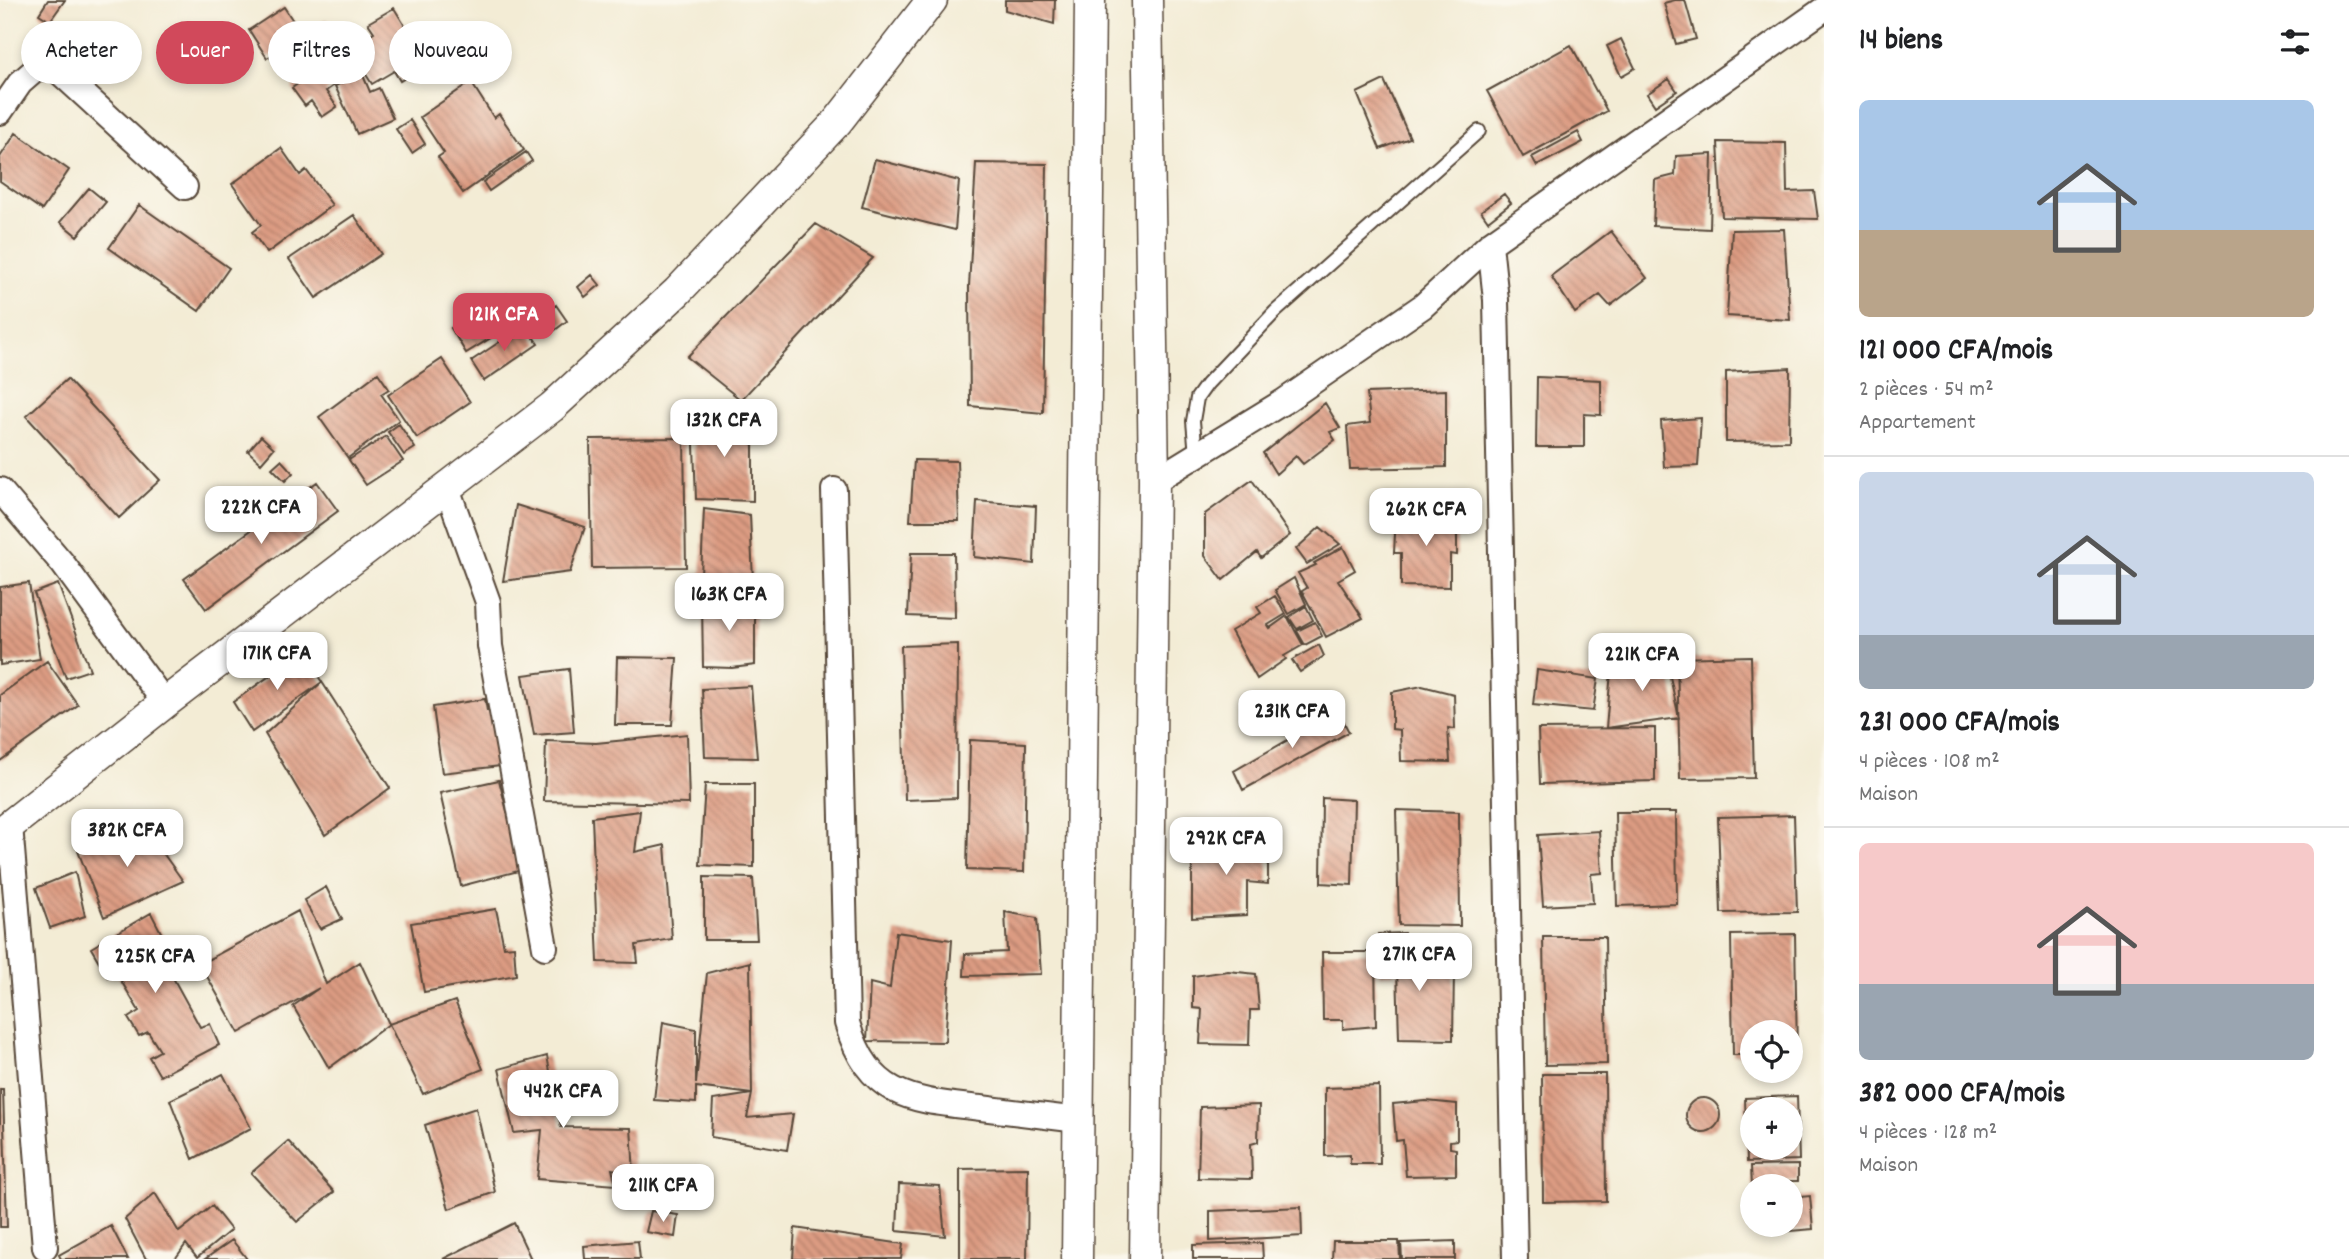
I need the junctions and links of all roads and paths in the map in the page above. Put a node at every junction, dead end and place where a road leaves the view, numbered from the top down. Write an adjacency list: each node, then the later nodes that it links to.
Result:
1 (932, 0): 11 (street)
2 (1090, 0): 17 (street)
3 (1147, 0): 10 (street)
4 (1824, 9): 8 (street)
5 (0, 112): 7 (street)
6 (1479, 131): 9 (lane)
7 (185, 187)
8 (1490, 244): 9 (street); 21 (street)
9 (1196, 456): 10 (street)
10 (1154, 481): 20 (street)
11 (447, 488): 14 (street); 16 (street)
12 (0, 490): 14 (street)
13 (834, 490): 17 (street)
14 (164, 703): 15 (street)
15 (5, 829): 18 (street)
16 (545, 947)
17 (1078, 1120): 19 (street)
18 (45, 1247)
19 (1077, 1259)
20 (1145, 1259)
21 (1515, 1259)

